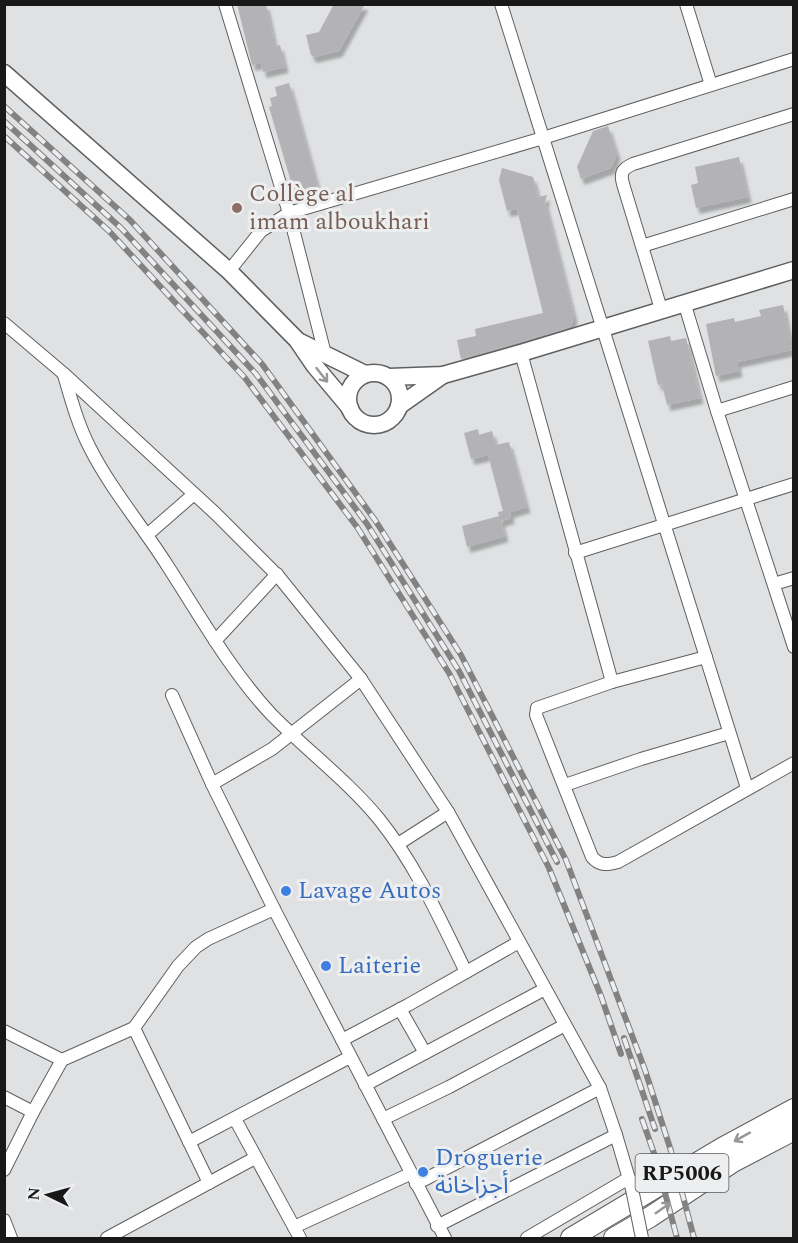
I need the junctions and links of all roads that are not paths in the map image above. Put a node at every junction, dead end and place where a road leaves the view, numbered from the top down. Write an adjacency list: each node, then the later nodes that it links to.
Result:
1 (225, 4): 10 (street)
2 (501, 4): 8 (street)
3 (686, 4): 6 (street)
4 (794, 59): 6 (street)
5 (4, 73): 13 (street)
6 (711, 85): 8 (street)
7 (794, 114): 11 (street)
8 (543, 138): 10 (street); 17 (street)
9 (794, 199): 11 (street)
10 (289, 213): 13 (street); 20 (street)
11 (642, 246): 15 (street)
12 (794, 270): 14 (street)
13 (229, 271): 18 (street)
14 (684, 302): 15 (street); 28 (street)
15 (661, 309): 17 (street)
16 (4, 323): 21 (street)
17 (601, 328): 19 (street); 32 (street)
18 (297, 340): 20 (street); 27 (street, one-way to 27)
19 (521, 353): 23 (street); 34 (street)
20 (325, 354): 22 (street)
21 (63, 373): 30 (street); 33 (street)
22 (365, 374): 24 (street); 27 (street)
23 (443, 375): 24 (street); 26 (street)
24 (389, 377): 26 (street)
25 (794, 387): 28 (street)
26 (399, 406): 27 (street)
27 (350, 408)
28 (717, 411): 31 (street)
29 (794, 484): 31 (street)
30 (194, 494): 33 (street); 35 (street)
31 (746, 498): 32 (street); 37 (street)
32 (663, 524): 34 (street); 40 (street)
33 (147, 535): 38 (street)
34 (575, 553): 42 (street)
35 (277, 574): 38 (street); 41 (street)
36 (794, 578): 37 (street)
37 (774, 584): 39 (street)
38 (215, 641): 45 (street)
39 (794, 647)
40 (706, 657): 42 (street); 44 (street)
41 (361, 679): 45 (street); 50 (street)
42 (612, 682): 48 (street)
43 (172, 695): 47 (street)
44 (729, 733): 48 (street); 49 (street)
45 (292, 735): 47 (street); 51 (street)
46 (794, 763): 49 (street)
47 (212, 784): 52 (street)
48 (565, 785): 49 (street)
49 (747, 788)
50 (448, 812): 51 (street); 53 (street)
51 (398, 844): 54 (street)
52 (274, 909): 58 (street); 60 (street)
53 (519, 942): 54 (street); 55 (street)
54 (466, 972): 56 (street)
55 (545, 989): 57 (street); 61 (street)
56 (400, 1009): 60 (street); 61 (street)
57 (565, 1025): 65 (street); 70 (street)
58 (134, 1028): 63 (street); 73 (street)
59 (4, 1032): 63 (street)
60 (342, 1040): 62 (street)
61 (425, 1053): 64 (street)
62 (350, 1057): 64 (street); 69 (street)
63 (62, 1060): 68 (street)
64 (365, 1085): 70 (street)
65 (600, 1088): 72 (street); 77 (street)
66 (4, 1097): 68 (street)
67 (794, 1109): 87 (main road, RP5006, one-way to 87)
68 (33, 1112): 74 (street)
69 (235, 1119): 73 (street); 75 (street)
70 (383, 1119): 77 (street)
71 (794, 1130): 88 (main road, RP5006, one-way to 71)
72 (616, 1135): 79 (street); 81 (street)
73 (189, 1142): 78 (street)
74 (8, 1155): 76 (street)
75 (255, 1158): 78 (street); 82 (street)
76 (4, 1170)
77 (413, 1179): 81 (street); 82 (street)
78 (209, 1183): 84 (street)
79 (630, 1183): 86 (street); 89 (street, bridge)
80 (4, 1220): 83 (street)
81 (437, 1226): 85 (street)
82 (297, 1233)
83 (11, 1239)
84 (106, 1239)
85 (445, 1239)
86 (527, 1239)
87 (572, 1239)
88 (614, 1239)
89 (642, 1239)

